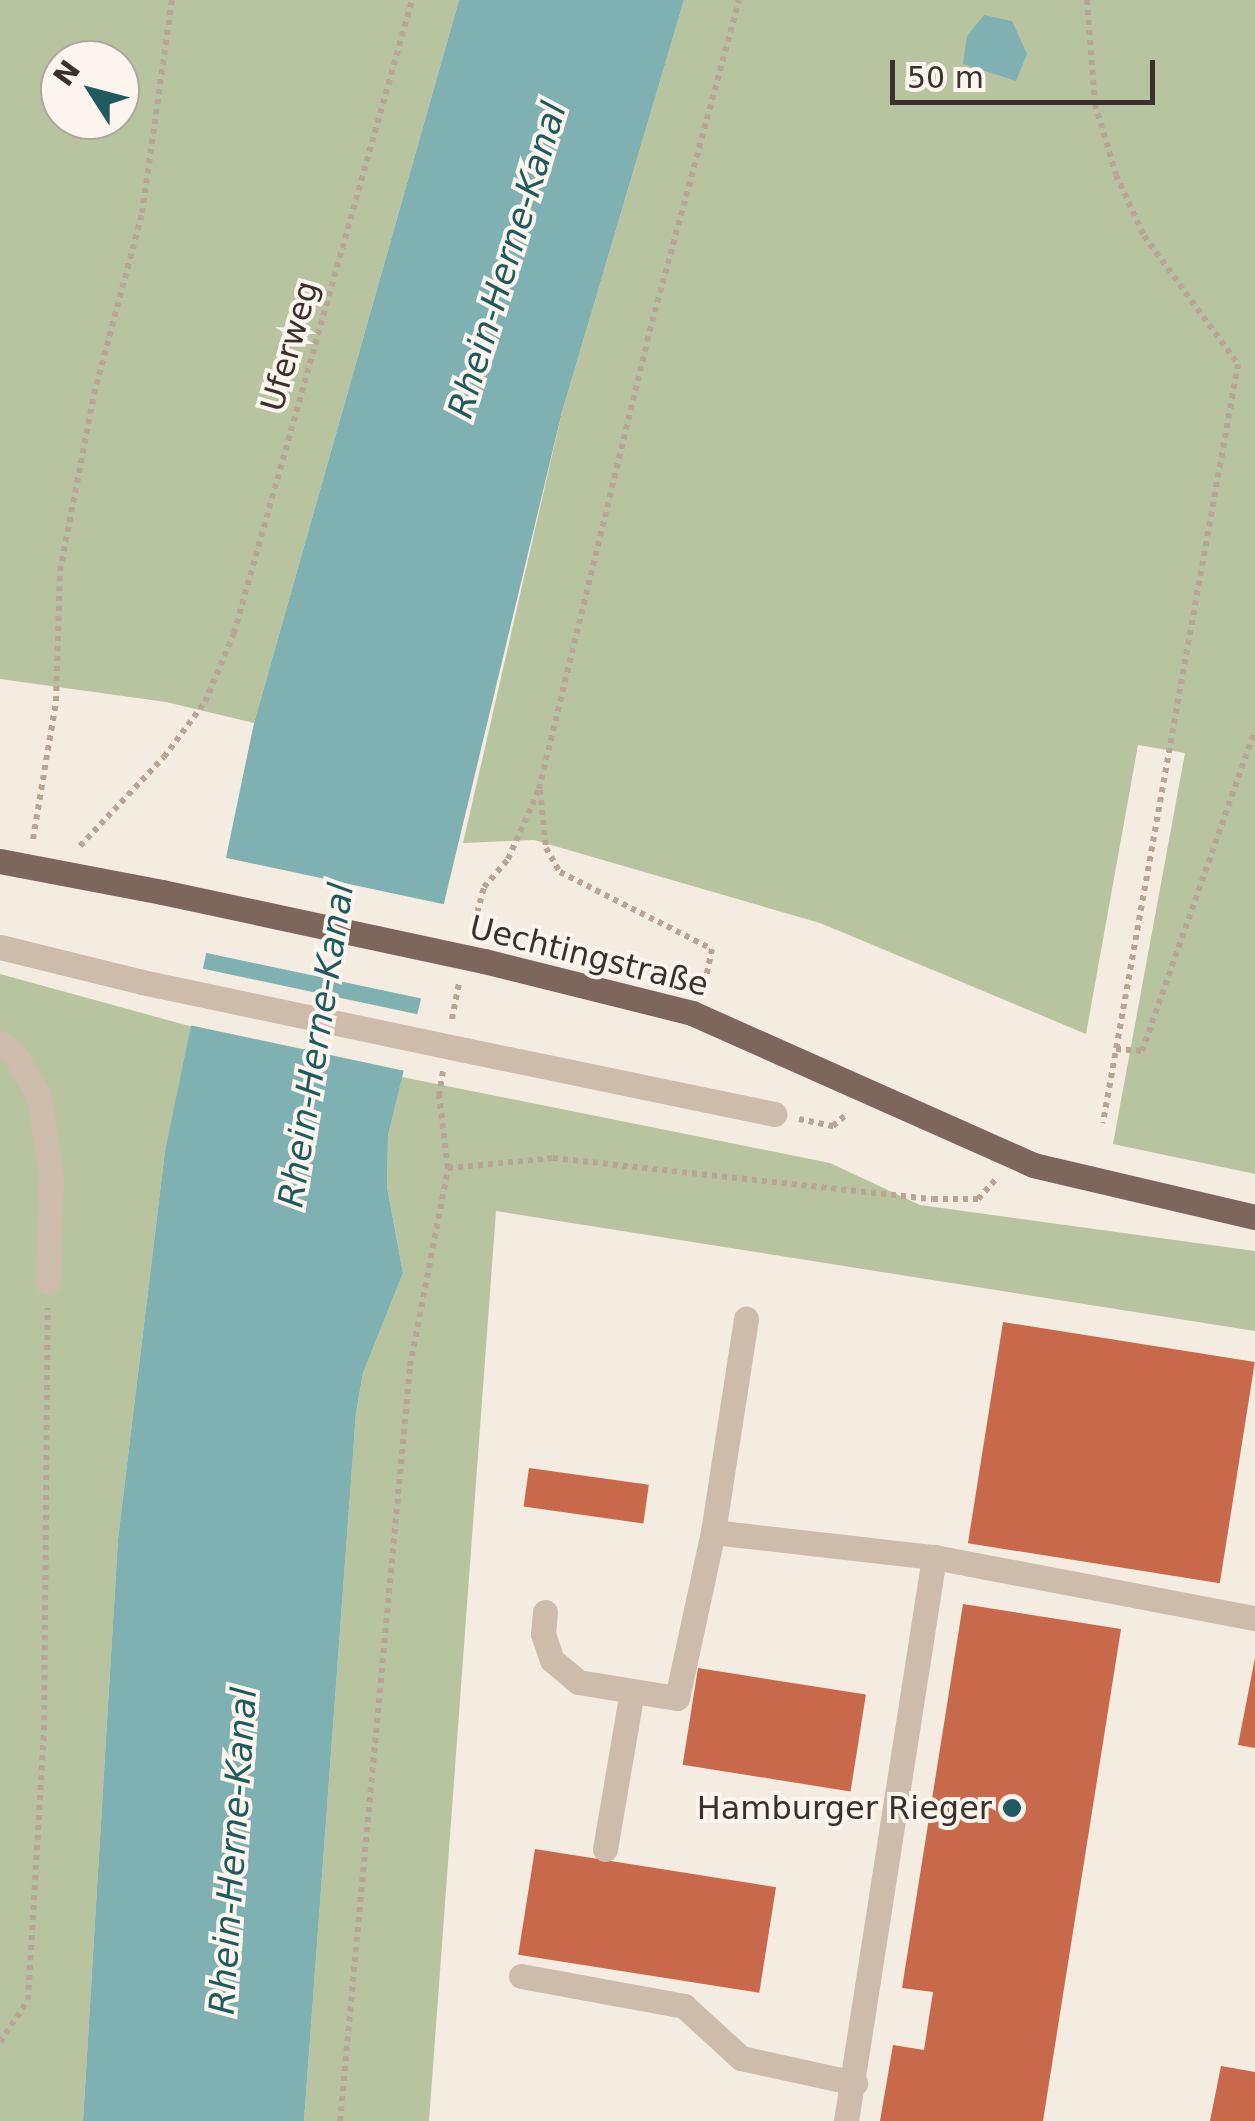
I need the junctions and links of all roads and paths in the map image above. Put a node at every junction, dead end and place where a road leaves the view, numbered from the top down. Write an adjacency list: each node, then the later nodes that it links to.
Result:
1 (172, 0): 7 (path)
2 (412, 0): 6 (path, Uferweg)
3 (739, 0): 9 (path)
4 (1087, 0): 11 (path)
5 (1255, 731): 11 (path)
6 (81, 843)
7 (13, 863): 15 (main road, Uechtingstraße, bridge)
8 (0, 947): 12 (lane, bridge)
9 (704, 986)
10 (0, 1043): 17 (lane)
11 (1116, 1049): 14 (path)
12 (774, 1114): 13 (path)
13 (847, 1114)
14 (1103, 1123)
15 (1007, 1154): 16 (main road, Uechtingstraße); 28 (path)
16 (1255, 1217)
17 (48, 1282): 26 (path)
18 (746, 1320): 19 (lane)
19 (712, 1532): 20 (lane); 23 (lane)
20 (934, 1557): 22 (lane); 27 (lane)
21 (546, 1612): 23 (lane)
22 (1255, 1618)
23 (632, 1691): 24 (lane)
24 (605, 1849)
25 (521, 1976): 27 (lane)
26 (0, 2042)
27 (855, 2083): 29 (lane)
28 (340, 2121)
29 (846, 2121)

